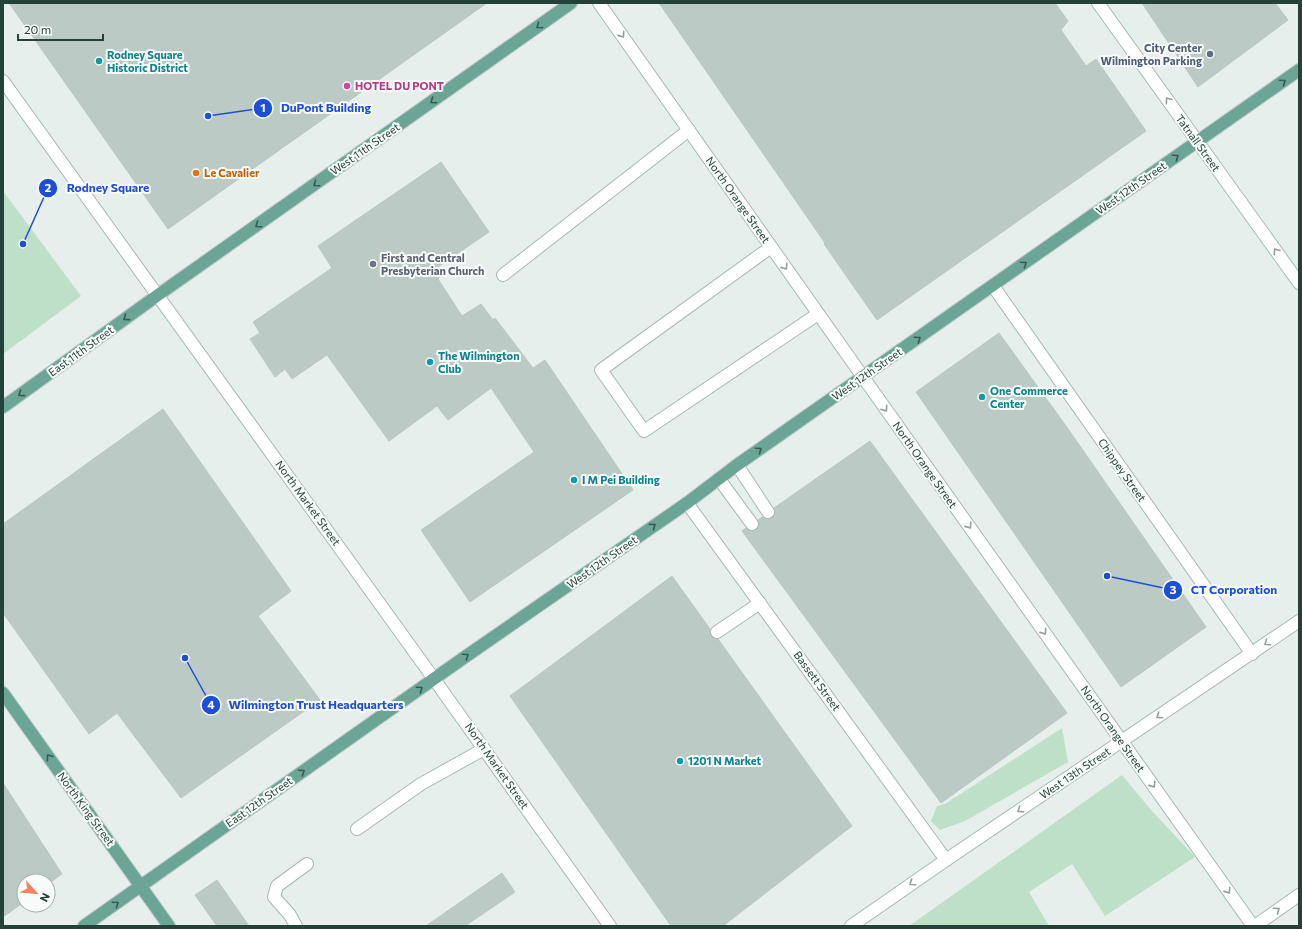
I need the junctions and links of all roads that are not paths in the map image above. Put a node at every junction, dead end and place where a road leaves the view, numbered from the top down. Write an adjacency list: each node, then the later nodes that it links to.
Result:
1 (571, 3): 12 (main road, West 11th Street, one-way to 12)
2 (599, 3): 6 (street, North Orange Street, one-way to 6)
3 (1098, 3): 7 (street, Tatnall Street, one-way to 3)
4 (1299, 70): 7 (main road, West 12th Street, one-way to 4)
5 (3, 82): 12 (street, North Market Street)
6 (689, 130): 8 (street, North Orange Street); 9 (street)
7 (1198, 142): 10 (street, Tatnall Street, one-way to 7); 11 (main road, West 12th Street, one-way to 7)
8 (771, 247): 13 (street, North Orange Street, one-way to 13); 13 (street)
9 (503, 275)
10 (1299, 283)
11 (993, 286): 14 (main road, West 12th Street, one-way to 11); 24 (street, Chippey Street)
12 (158, 295): 15 (main road, East 11th Street, one-way to 15); 25 (street, North Market Street)
13 (818, 314): 14 (street, North Orange Street)
14 (863, 377): 16 (main road, West 12th Street, one-way to 14); 27 (street, North Orange Street, one-way to 27)
15 (3, 407)
16 (737, 465): 17 (main road, West 12th Street); 19 (street)
17 (719, 479): 18 (main road, West 12th Street); 20 (street)
18 (687, 503): 21 (street, Bassett Street); 25 (main road, West 12th Street, one-way to 18)
19 (768, 512)
20 (752, 524)
21 (760, 603): 23 (street); 30 (street, Bassett Street)
22 (1299, 621): 24 (street, West 13th Street, one-way to 24)
23 (717, 632)
24 (1252, 654): 27 (street, West 13th Street, one-way to 27)
25 (434, 679): 28 (street, North Market Street); 32 (main road, East 12th Street, one-way to 25)
26 (3, 693): 32 (main road, North King Street, one-way to 26)
27 (1122, 741): 30 (street, West 13th Street, one-way to 30); 39 (street, North Orange Street, one-way to 39)
28 (484, 749): 29 (street); 37 (street, North Market Street)
29 (357, 829)
30 (946, 860): 38 (street, West 13th Street, one-way to 38)
31 (307, 864): 36 (street)
32 (141, 886): 34 (main road, East 12th Street, one-way to 32); 35 (main road, North King Street)
33 (1299, 895): 39 (street, one-way to 33)
34 (84, 926)
35 (169, 926)
36 (296, 926)
37 (610, 926)
38 (851, 926)
39 (1254, 926)

